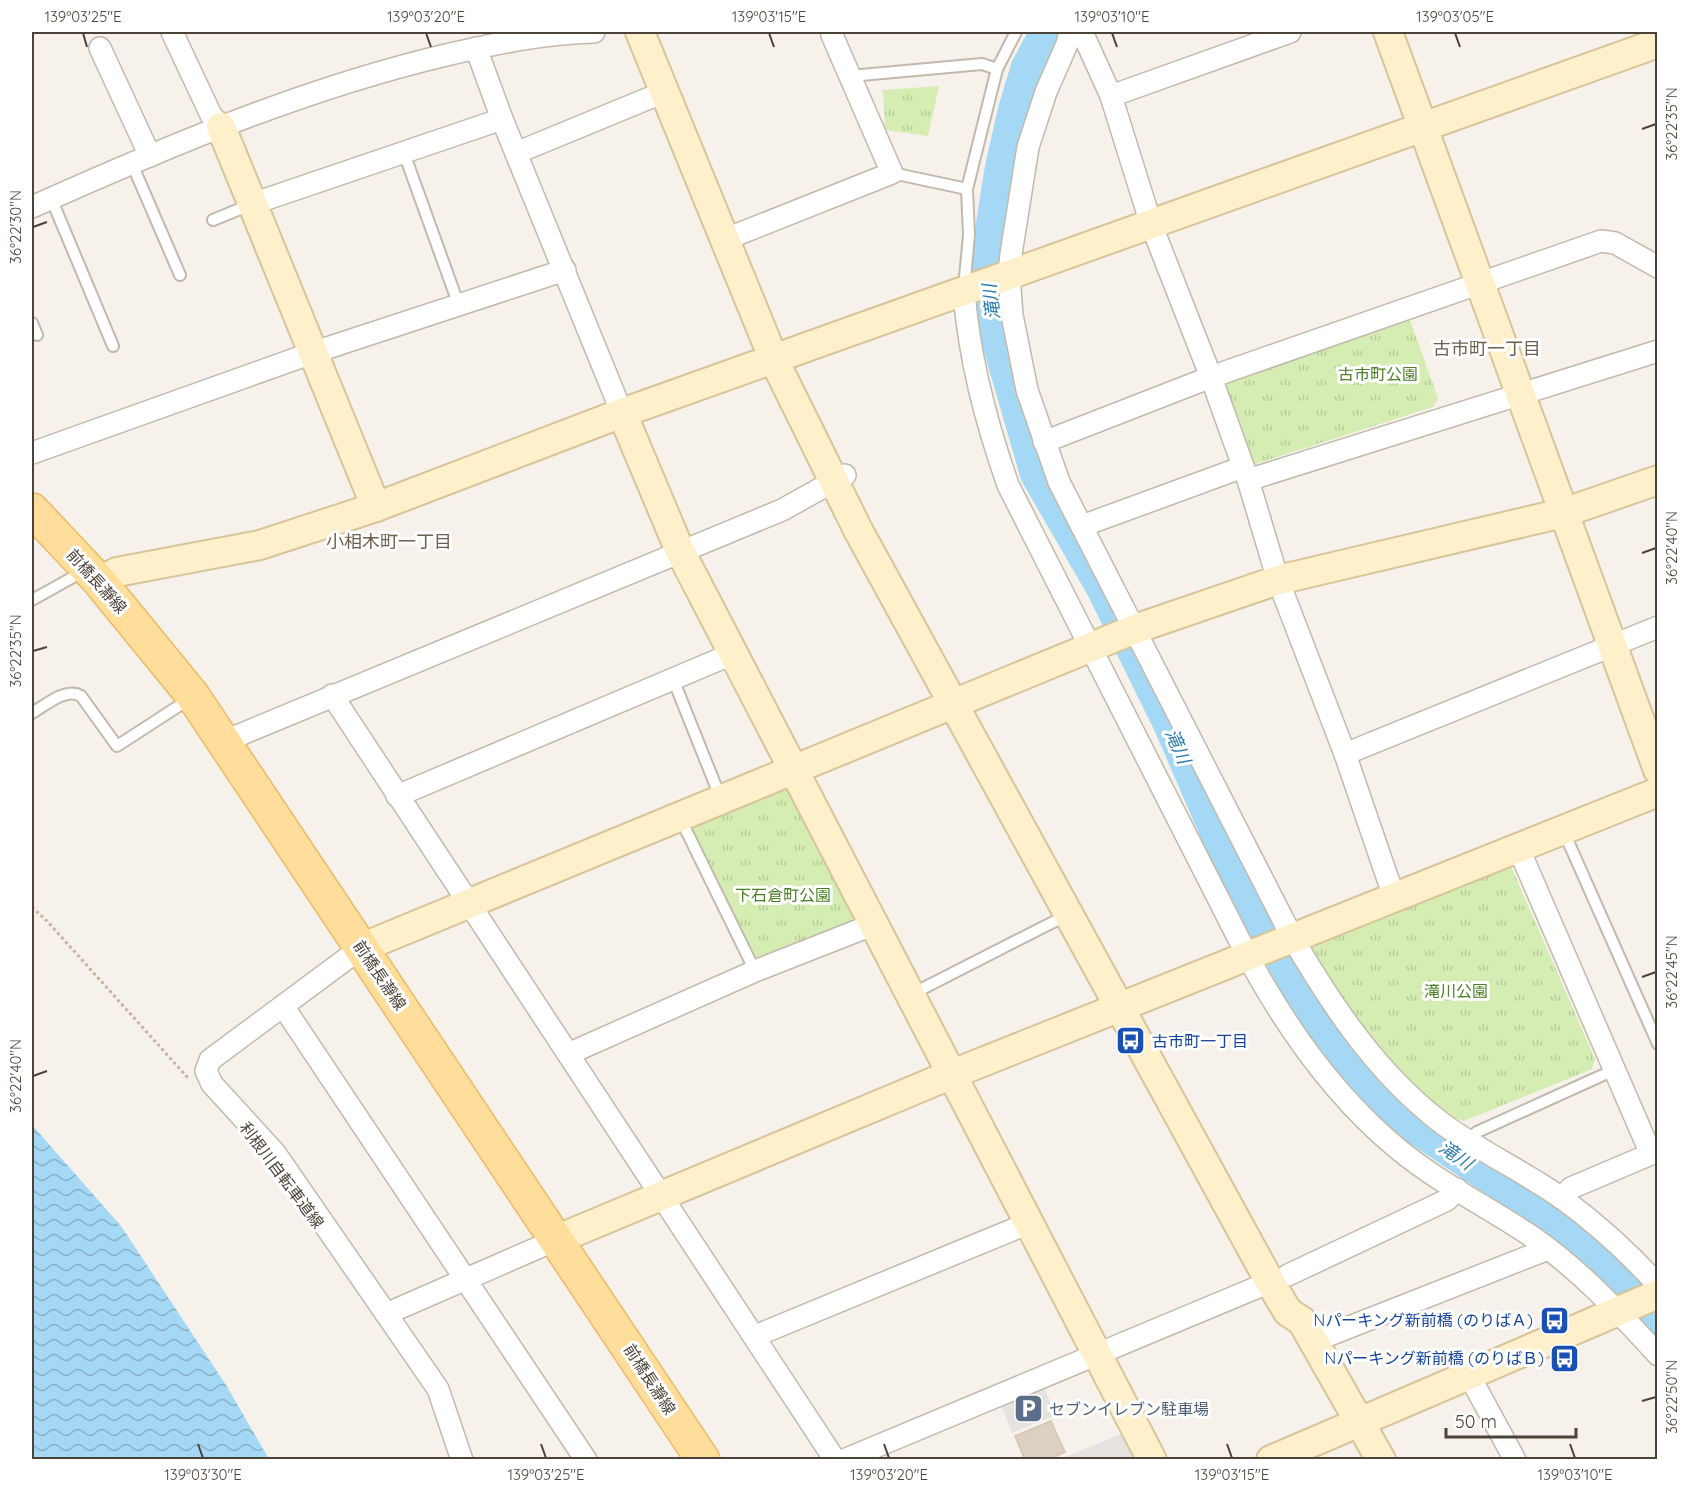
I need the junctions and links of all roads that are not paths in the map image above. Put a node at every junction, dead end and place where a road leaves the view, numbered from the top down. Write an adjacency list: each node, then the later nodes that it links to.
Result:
1 (172, 32): 19 (street)
2 (566, 32): 3 (street); 13 (street)
3 (594, 32)
4 (640, 32): 16 (street)
5 (833, 32): 15 (street)
6 (1016, 32): 14 (lane)
7 (1070, 32): 35 (street)
8 (1082, 32): 17 (street)
9 (1290, 32): 17 (street)
10 (1388, 32): 20 (street)
11 (1658, 43): 20 (street)
12 (100, 48): 23 (street)
13 (476, 48): 18 (street); 19 (street)
14 (998, 69): 15 (lane); 25 (lane)
15 (850, 76): 24 (street)
16 (664, 92): 22 (street); 31 (street)
17 (1111, 96): 30 (street)
18 (502, 119): 21 (street); 22 (street)
19 (222, 127): 23 (street); 27 (street)
20 (1421, 128): 30 (street); 36 (street)
21 (404, 153): 27 (street); 38 (lane)
22 (516, 153): 33 (street)
23 (141, 160): 26 (street); 34 (lane)
24 (892, 173): 25 (lane); 31 (street)
25 (967, 189): 37 (lane)
26 (51, 198): 28 (street); 41 (lane)
27 (252, 204): 29 (lane); 43 (street)
28 (32, 207)
29 (213, 220)
30 (1151, 224): 35 (street); 45 (street)
31 (726, 239): 44 (street)
32 (1658, 267): 36 (street)
33 (566, 270): 38 (street); 47 (street)
34 (180, 275)
35 (1006, 276): 37 (street); 48 (street)
36 (1482, 284): 45 (street); 46 (street)
37 (967, 290): 44 (street); 63 (street)
38 (458, 303): 43 (street)
39 (32, 323): 40 (lane)
40 (37, 335)
41 (113, 346)
42 (1658, 351): 46 (street)
43 (312, 353): 49 (street); 53 (street)
44 (774, 360): 47 (street); 51 (street)
45 (1211, 377): 48 (street); 50 (street)
46 (1522, 395): 50 (street); 55 (street)
47 (622, 413): 53 (street); 57 (street)
48 (1044, 442): 56 (street)
49 (32, 453)
50 (1245, 474): 56 (street); 59 (street)
51 (841, 478): 57 (street); 69 (street)
52 (1658, 480): 55 (street)
53 (376, 507): 58 (street)
54 (32, 510): 58 (main road, 前橋長瀞線)
55 (1563, 513): 59 (street); 64 (street)
56 (1082, 526): 62 (street)
57 (680, 551): 65 (street); 67 (street)
58 (93, 575): 60 (lane); 68 (main road, 前橋長瀞線)
59 (1278, 580): 62 (street); 72 (street)
60 (32, 600)
61 (1658, 627): 64 (street)
62 (1133, 630): 63 (street); 85 (street)
63 (1093, 646): 69 (street); 87 (street)
64 (1614, 646): 72 (street); 73 (street)
65 (732, 654): 66 (street); 74 (street)
66 (673, 679): 76 (street); 77 (lane)
67 (332, 695): 71 (street); 76 (street)
68 (194, 696): 70 (lane); 71 (main road, 前橋長瀞線)
69 (961, 701): 74 (street); 83 (street); 90 (street)
70 (32, 713)
71 (225, 741): 86 (main road, 前橋長瀞線)
72 (1345, 754): 81 (street)
73 (1658, 770)
74 (792, 771): 77 (street); 84 (street)
75 (1658, 792): 79 (street)
76 (397, 796): 82 (street)
77 (721, 799): 78 (street)
78 (680, 817): 82 (street); 88 (lane)
79 (1563, 830): 80 (street); 92 (lane)
80 (1518, 847): 81 (street); 94 (street)
81 (1394, 897): 85 (street)
82 (466, 903): 86 (street); 93 (street)
83 (1070, 913): 89 (lane); 90 (street)
84 (872, 925): 88 (street); 89 (street)
85 (1292, 937): 87 (street); 96 (street)
86 (361, 948): 91 (street); 102 (main road, 前橋長瀞線)
87 (1247, 955): 90 (street); 98 (street)
88 (755, 971): 93 (street)
89 (910, 995): 95 (street)
90 (1129, 1004): 95 (street); 105 (street)
91 (283, 1006): 104 (street); 109 (street)
92 (1658, 1044)
93 (568, 1054): 99 (street)
94 (1614, 1070): 96 (lane); 97 (street)
95 (950, 1075): 99 (street); 101 (street)
96 (1467, 1140): 100 (street)
97 (1654, 1153): 100 (street)
98 (1457, 1189): 103 (street); 105 (street)
99 (660, 1197): 102 (street); 111 (street)
100 (1561, 1198): 106 (street)
101 (1029, 1223): 111 (street); 112 (street)
102 (558, 1239): 104 (street); 118 (main road, 前橋長瀞線)
103 (1548, 1250): 108 (street); 110 (street)
104 (464, 1278): 109 (street); 117 (street)
105 (1279, 1279): 110 (street); 112 (street)
106 (1658, 1285)
107 (1658, 1294): 108 (street)
108 (1620, 1310): 113 (street); 114 (street)
109 (386, 1314): 116 (street)
110 (1308, 1331): 115 (street)
111 (755, 1336): 119 (street)
112 (1096, 1355): 120 (street); 121 (street)
113 (1658, 1355)
114 (1469, 1375): 115 (street); 124 (street)
115 (1360, 1422): 122 (street); 123 (street)
116 (462, 1460)
117 (586, 1460)
118 (703, 1460)
119 (835, 1460)
120 (844, 1460)
121 (1152, 1460)
122 (1271, 1460)
123 (1381, 1460)
124 (1515, 1460)

